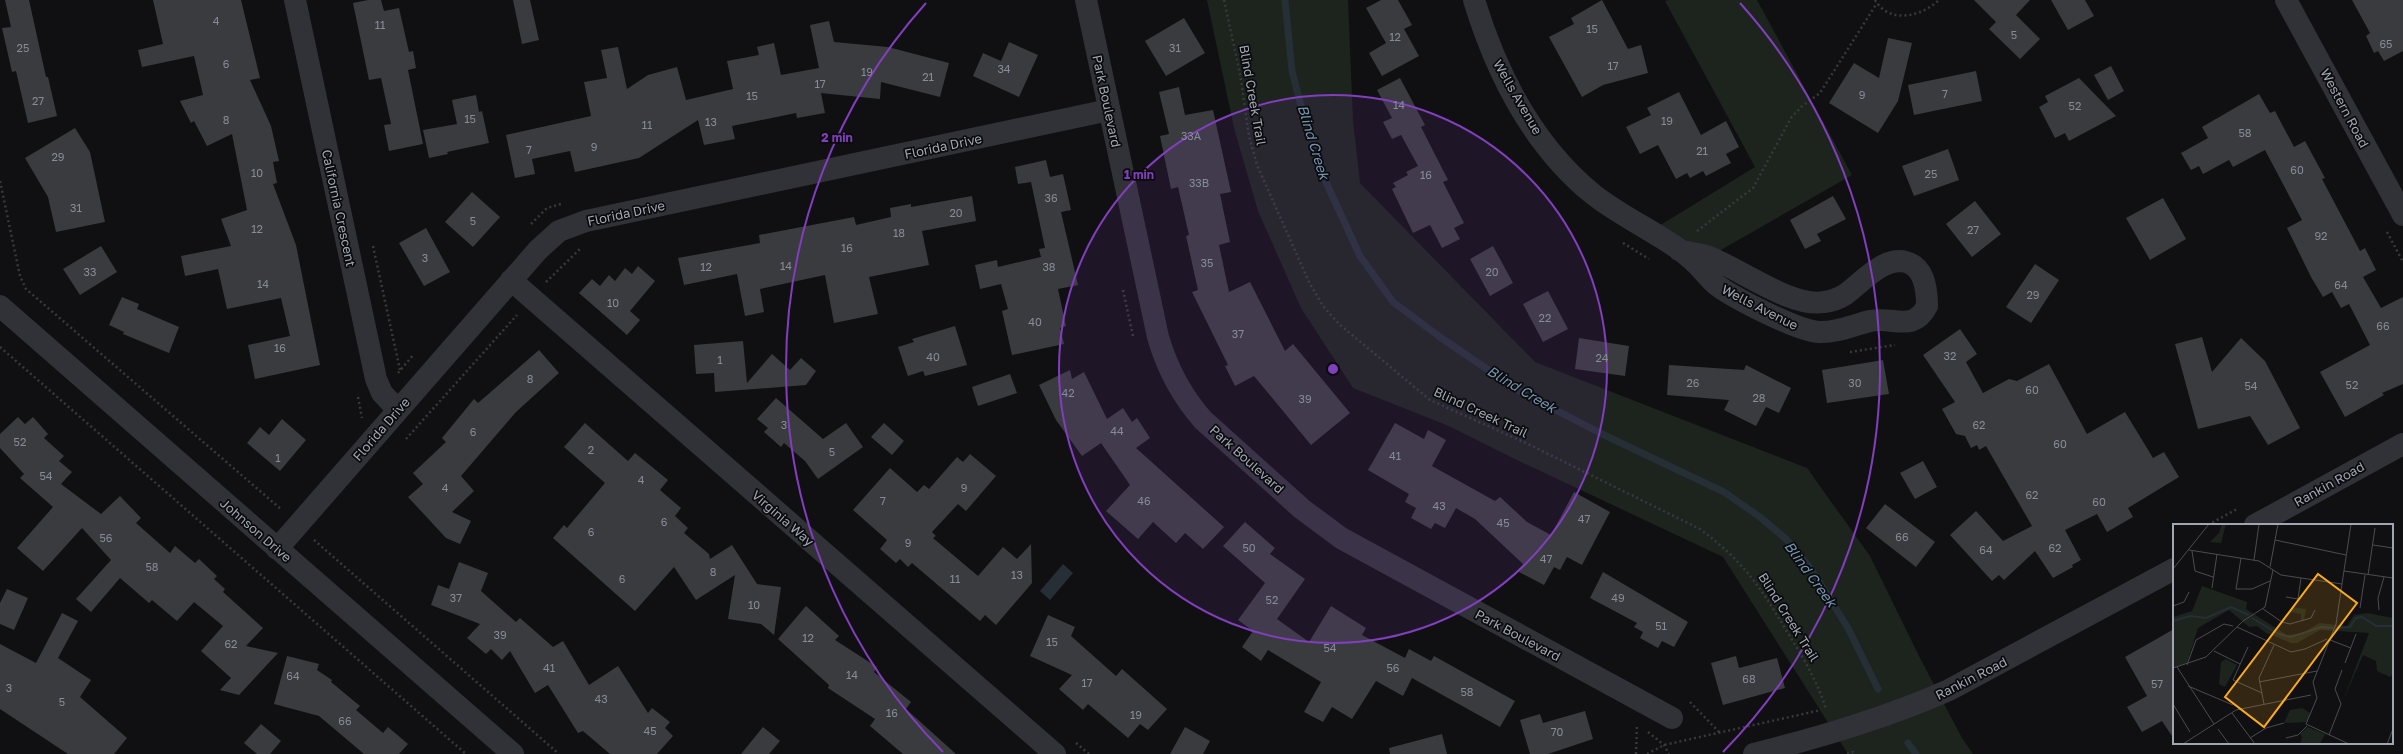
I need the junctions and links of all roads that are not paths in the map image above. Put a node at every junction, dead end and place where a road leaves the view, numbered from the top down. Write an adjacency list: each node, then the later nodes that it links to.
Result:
1 (295, 0): 10 (street, California Crescent)
2 (1086, 0): 5 (street, Park Boulevard)
3 (1474, 0): 7 (street, Wells Avenue)
4 (2286, 0): 6 (street, Western Road)
5 (1109, 110): 8 (street, Florida Drive); 15 (street, Park Boulevard)
6 (2403, 215)
7 (1679, 250): 7 (street, Wells Avenue)
8 (511, 280): 10 (street, Florida Drive); 17 (street, Virginia Way)
9 (0, 306): 13 (street, Johnson Drive)
10 (398, 410): 13 (street, Florida Drive)
11 (2403, 444): 12 (street, Rankin Road)
12 (2257, 524)
13 (277, 549): 16 (street, Johnson Drive)
14 (2173, 570): 18 (street, Rankin Road)
15 (1672, 718)
16 (512, 754)
17 (1055, 754)
18 (1754, 754)

